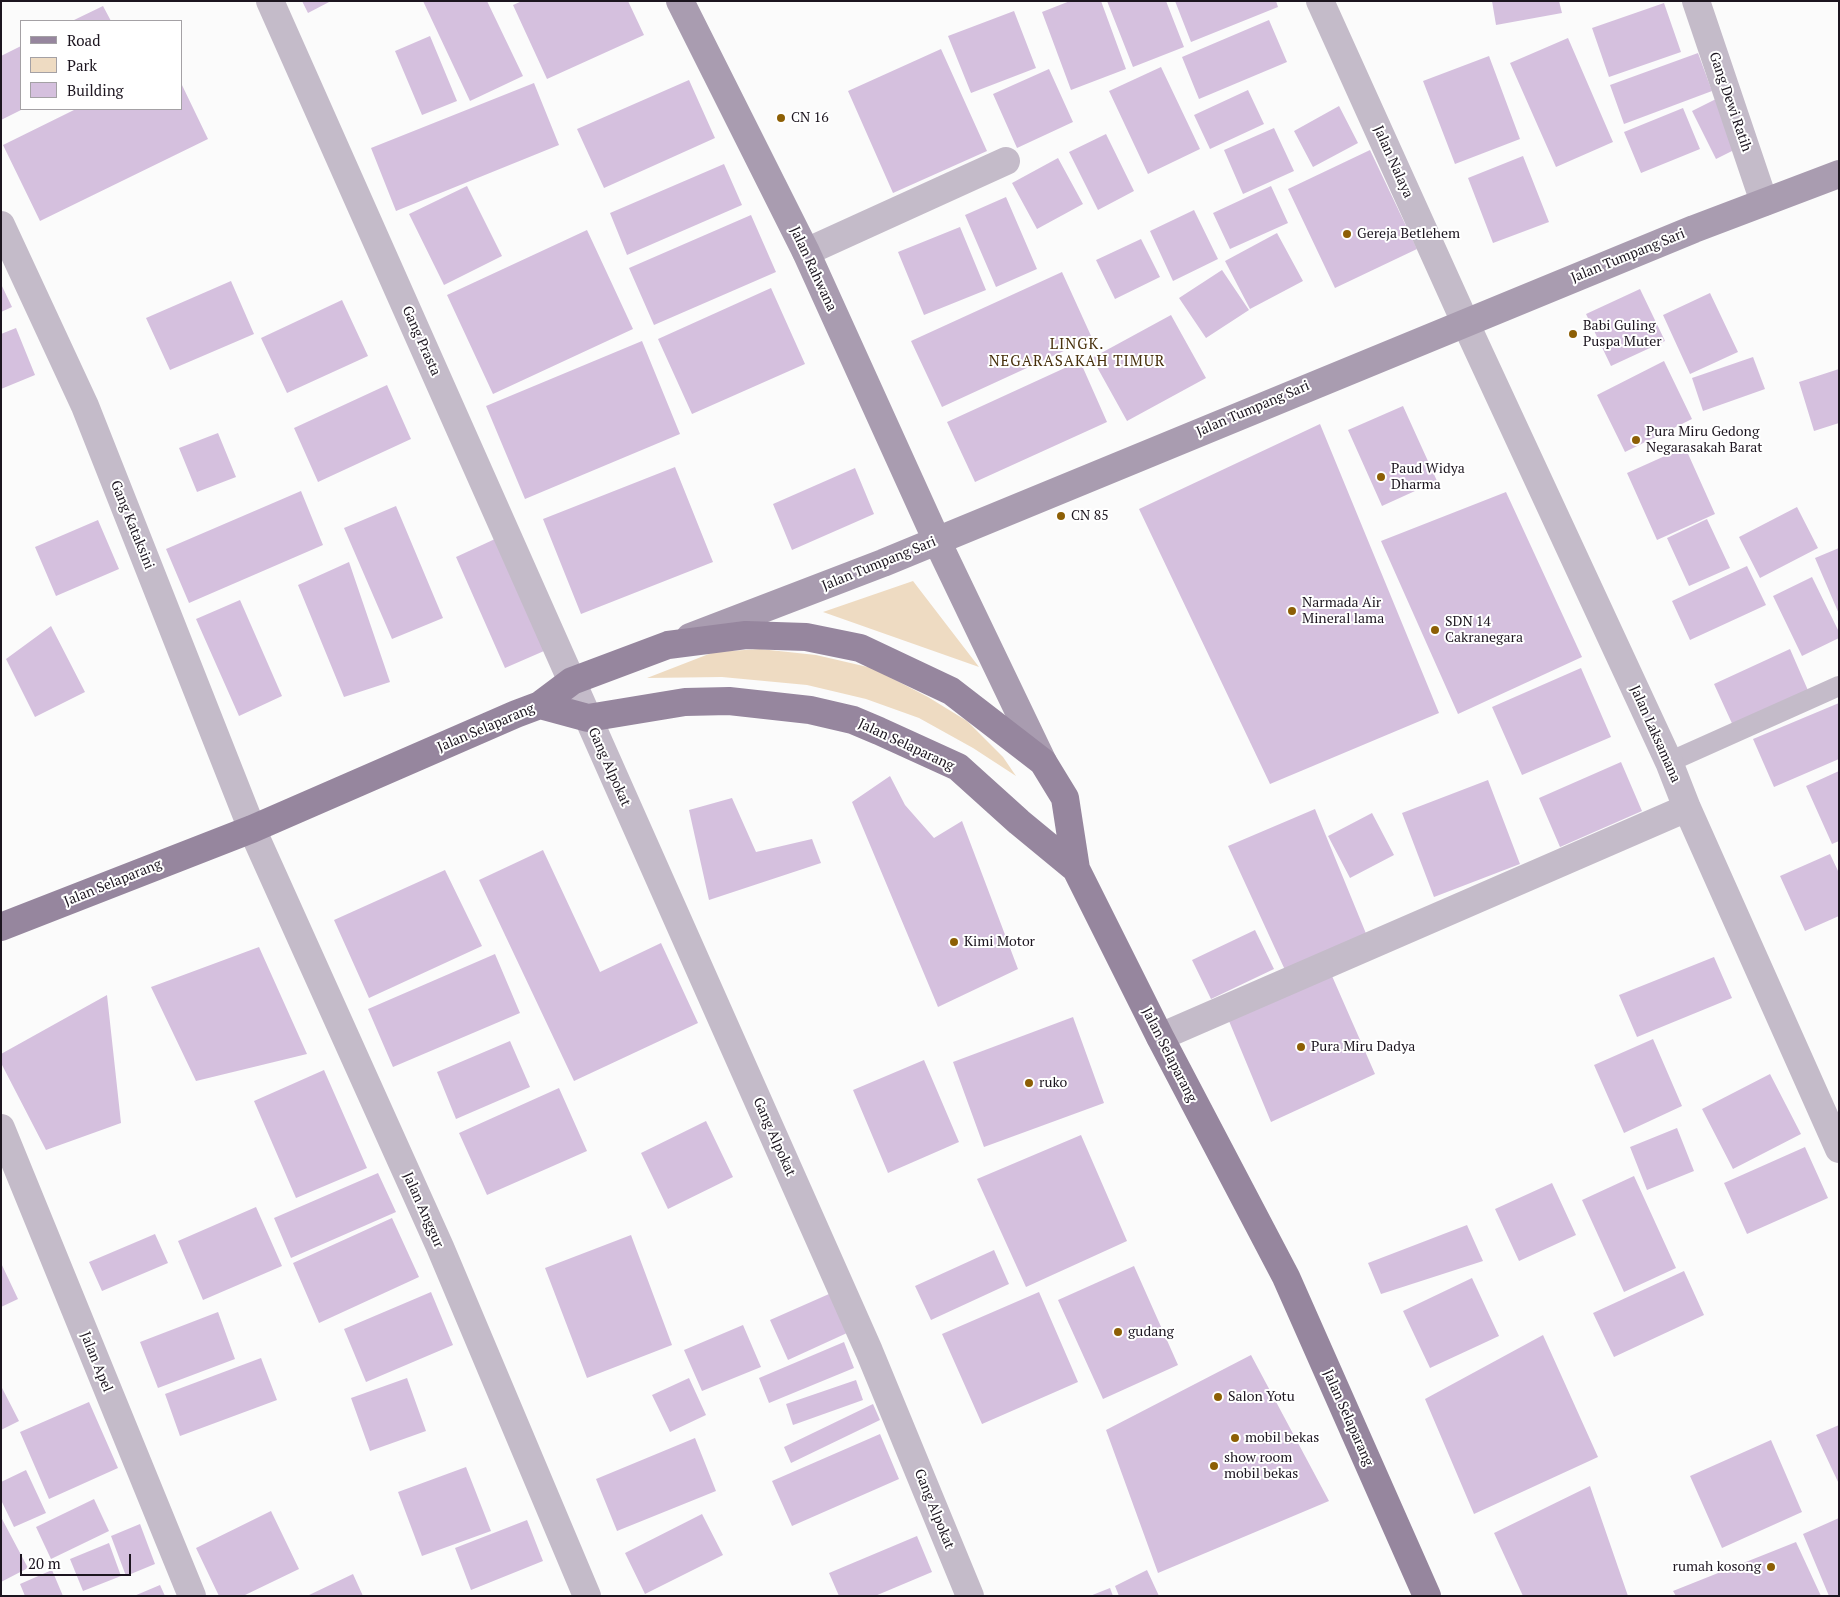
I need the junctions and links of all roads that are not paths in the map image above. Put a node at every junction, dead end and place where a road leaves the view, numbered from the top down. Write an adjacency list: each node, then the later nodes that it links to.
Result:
1 (270, 1): 13 (street, Gang Prasta)
2 (680, 1): 9 (main road, Jalan Rahwana)
3 (1320, 1): 10 (street, Jalan Nalaya)
4 (1696, 1): 7 (street, Gang Dewi Ratih)
5 (1006, 161): 9 (street)
6 (1839, 174): 7 (main road, Jalan Tumpang Sari)
7 (1764, 202): 10 (main road, Jalan Tumpang Sari)
8 (1, 225): 20 (street, Gang Kataksini)
9 (806, 252): 11 (main road, Jalan Rahwana)
10 (1465, 322): 11 (main road, Jalan Tumpang Sari); 18 (street, Jalan Laksamana)
11 (937, 541): 12 (main road, Jalan Tumpang Sari); 17 (main road, Jalan Rahwana)
12 (668, 645): 13 (main road, Jalan Tumpang Sari); 17 (main road, Jalan Tumpang Sari)
13 (572, 680): 15 (main road, Jalan Tumpang Sari); 16 (street, Gang Alpokat)
14 (1839, 686): 18 (lane)
15 (540, 705): 16 (main road, Jalan Selaparang); 20 (main road, Jalan Selaparang)
16 (588, 718): 21 (main road, Jalan Selaparang); 28 (street, Gang Alpokat)
17 (1044, 762): 21 (main road, Jalan Tumpang Sari)
18 (1669, 762): 19 (street, Jalan Laksamana)
19 (1687, 808): 23 (street); 25 (street, Jalan Laksamana)
20 (252, 829): 22 (main road, Jalan Selaparang); 27 (street, Jalan Anggur)
21 (1076, 870): 23 (main road, Jalan Selaparang)
22 (1, 927)
23 (1160, 1037): 29 (main road, Jalan Selaparang)
24 (1, 1128): 26 (street, Jalan Apel)
25 (1839, 1149)
26 (192, 1596)
27 (587, 1596)
28 (970, 1596)
29 (1427, 1596)

